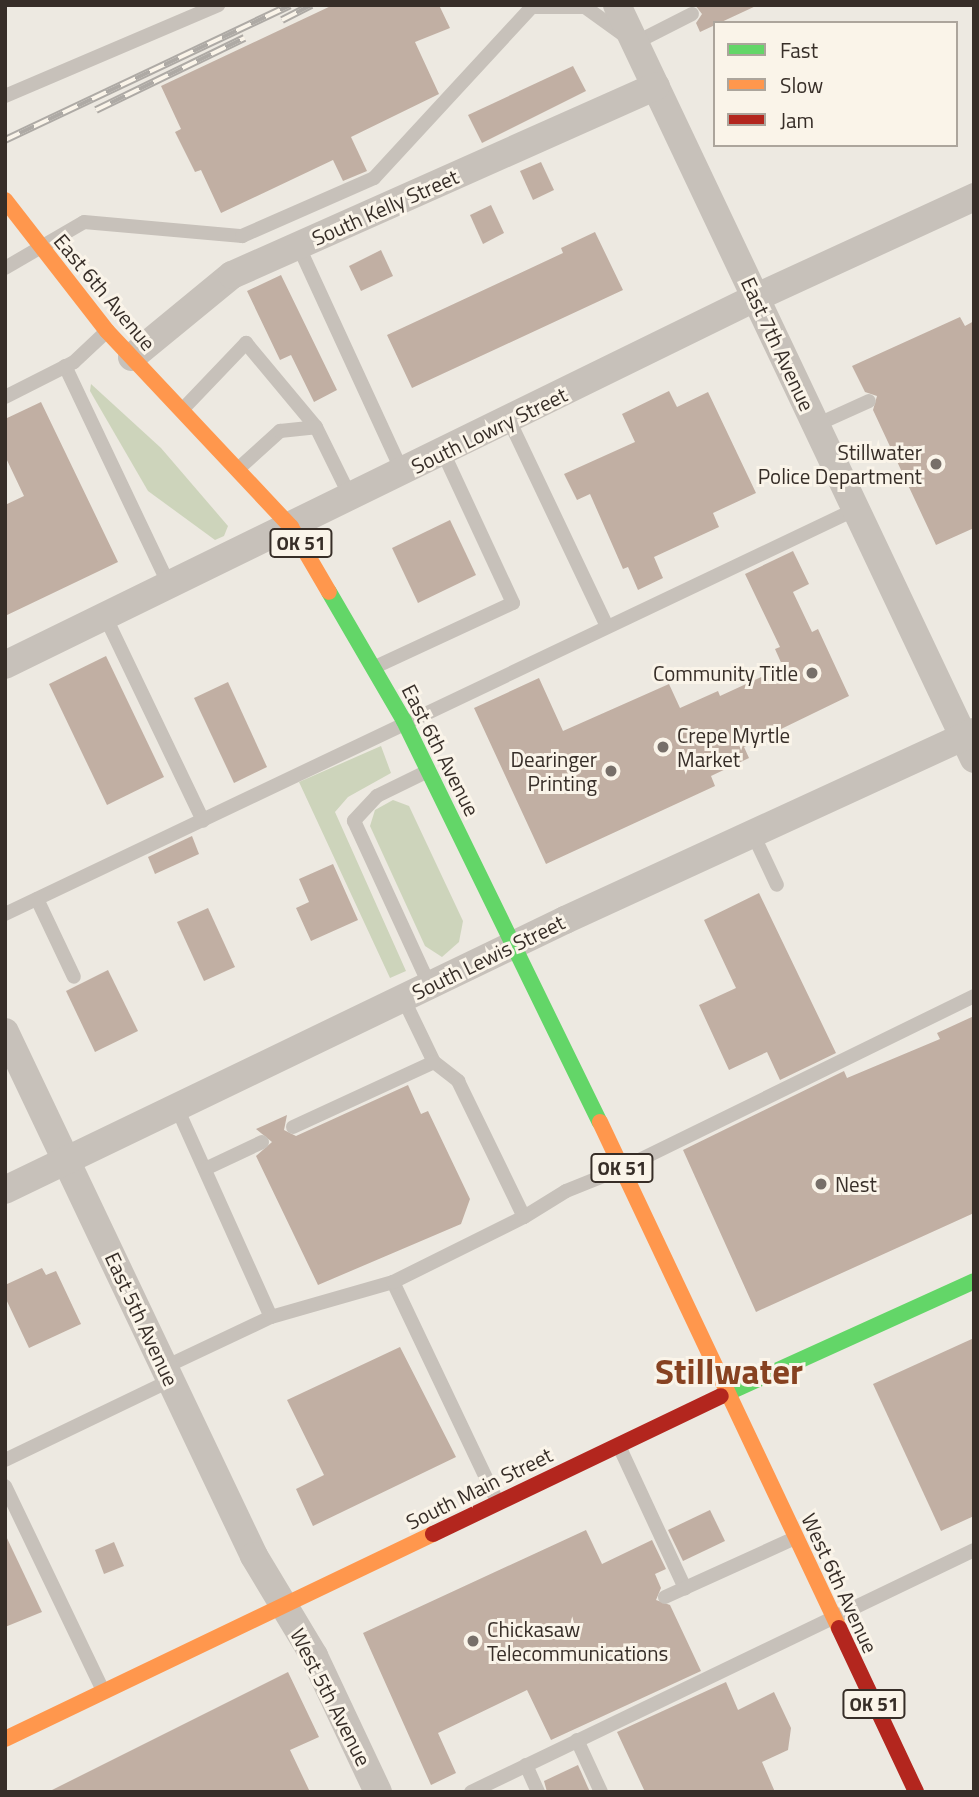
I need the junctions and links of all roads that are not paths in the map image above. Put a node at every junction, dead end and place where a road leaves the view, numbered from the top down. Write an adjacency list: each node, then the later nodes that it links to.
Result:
1 (218, 5): 6 (lane)
2 (617, 5): 4 (street, East 7th Avenue)
3 (692, 14): 4 (lane)
4 (635, 43): 5 (street, East 7th Avenue); 10 (lane)
5 (656, 86): 9 (street, South Kelly Street); 12 (street, East 7th Avenue)
6 (5, 96)
7 (974, 197): 12 (street, South Lowry Street)
8 (5, 200): 10 (main road, East 6th Avenue / OK 51)
9 (299, 245): 14 (street, South Kelly Street); 24 (lane)
10 (39, 248): 11 (lane); 13 (main road, East 6th Avenue / OK 51)
11 (5, 268)
12 (757, 297): 19 (street, South Lowry Street); 20 (street, East 7th Avenue)
13 (107, 331): 14 (main road, East 6th Avenue / OK 51); 15 (lane)
14 (132, 357): 18 (main road, East 6th Avenue / OK 51)
15 (65, 366): 16 (lane); 28 (lane)
16 (5, 397)
17 (869, 401): 20 (lane)
18 (182, 410): 21 (lane); 23 (main road, East 6th Avenue / OK 51)
19 (509, 420): 22 (street, South Lowry Street); 30 (lane)
20 (816, 425): 26 (street, East 7th Avenue)
21 (316, 427): 23 (lane); 25 (lane)
22 (443, 452): 24 (street, South Lowry Street); 32 (lane)
23 (237, 469): 27 (main road, East 6th Avenue / OK 51)
24 (403, 473): 25 (street, South Lowry Street)
25 (351, 498): 27 (street, South Lowry Street)
26 (856, 509): 30 (lane); 34 (street, East 7th Avenue)
27 (292, 527): 28 (street, South Lowry Street); 32 (main road, East 6th Avenue / OK 51)
28 (169, 585): 29 (street, South Lowry Street)
29 (105, 616): 31 (street, South Lowry Street); 36 (lane)
30 (607, 626): 33 (lane)
31 (5, 664)
32 (373, 668): 33 (main road, East 6th Avenue / OK 51)
33 (404, 720): 35 (main road, East 6th Avenue / OK 51); 36 (lane)
34 (970, 743): 37 (street, South Lewis Street)
35 (429, 771): 41 (main road, East 6th Avenue / OK 51); 43 (lane)
36 (203, 821): 39 (lane)
37 (753, 834): 38 (lane); 41 (street, South Lewis Street)
38 (777, 885)
39 (37, 899): 40 (lane); 42 (lane)
40 (5, 914)
41 (513, 945): 43 (street, South Lewis Street); 52 (main road, East 6th Avenue / OK 51)
42 (74, 977)
43 (429, 986): 45 (street, South Lewis Street)
44 (974, 996): 52 (lane)
45 (403, 998): 47 (lane); 48 (street, South Lewis Street)
46 (5, 1032): 51 (street, East 5th Avenue)
47 (434, 1062): 49 (lane); 55 (lane)
48 (177, 1108): 51 (street, South Lewis Street); 53 (lane)
49 (293, 1127)
50 (262, 1142): 53 (lane)
51 (67, 1160): 54 (street, South Lewis Street); 59 (street, East 5th Avenue)
52 (623, 1168): 55 (lane); 60 (main road, East 6th Avenue / OK 51)
53 (205, 1169): 58 (lane)
54 (5, 1190)
55 (524, 1217): 57 (lane)
56 (974, 1281): 60 (main road, South Main Street)
57 (393, 1282): 58 (lane); 64 (lane)
58 (271, 1317): 59 (lane)
59 (168, 1373): 62 (lane); 69 (street, East 5th Avenue)
60 (727, 1393): 61 (main road, South Main Street); 65 (main road, West 6th Avenue / OK 51)
61 (618, 1445): 64 (main road, South Main Street); 67 (lane)
62 (5, 1460)
63 (5, 1486): 71 (lane)
64 (498, 1502): 69 (main road, South Main Street)
65 (795, 1537): 67 (lane); 70 (main road, West 6th Avenue / OK 51)
66 (974, 1550): 70 (lane)
67 (685, 1588): 68 (lane)
68 (665, 1597)
69 (283, 1604): 71 (main road, South Main Street); 75 (street, West 5th Avenue)
70 (833, 1616): 73 (lane); 79 (main road, West 6th Avenue / OK 51)
71 (103, 1692): 72 (main road, South Main Street)
72 (5, 1739)
73 (577, 1740): 74 (lane); 78 (lane)
74 (526, 1765): 76 (lane); 77 (lane)
75 (378, 1792)
76 (472, 1792)
77 (538, 1792)
78 (601, 1792)
79 (916, 1792)

